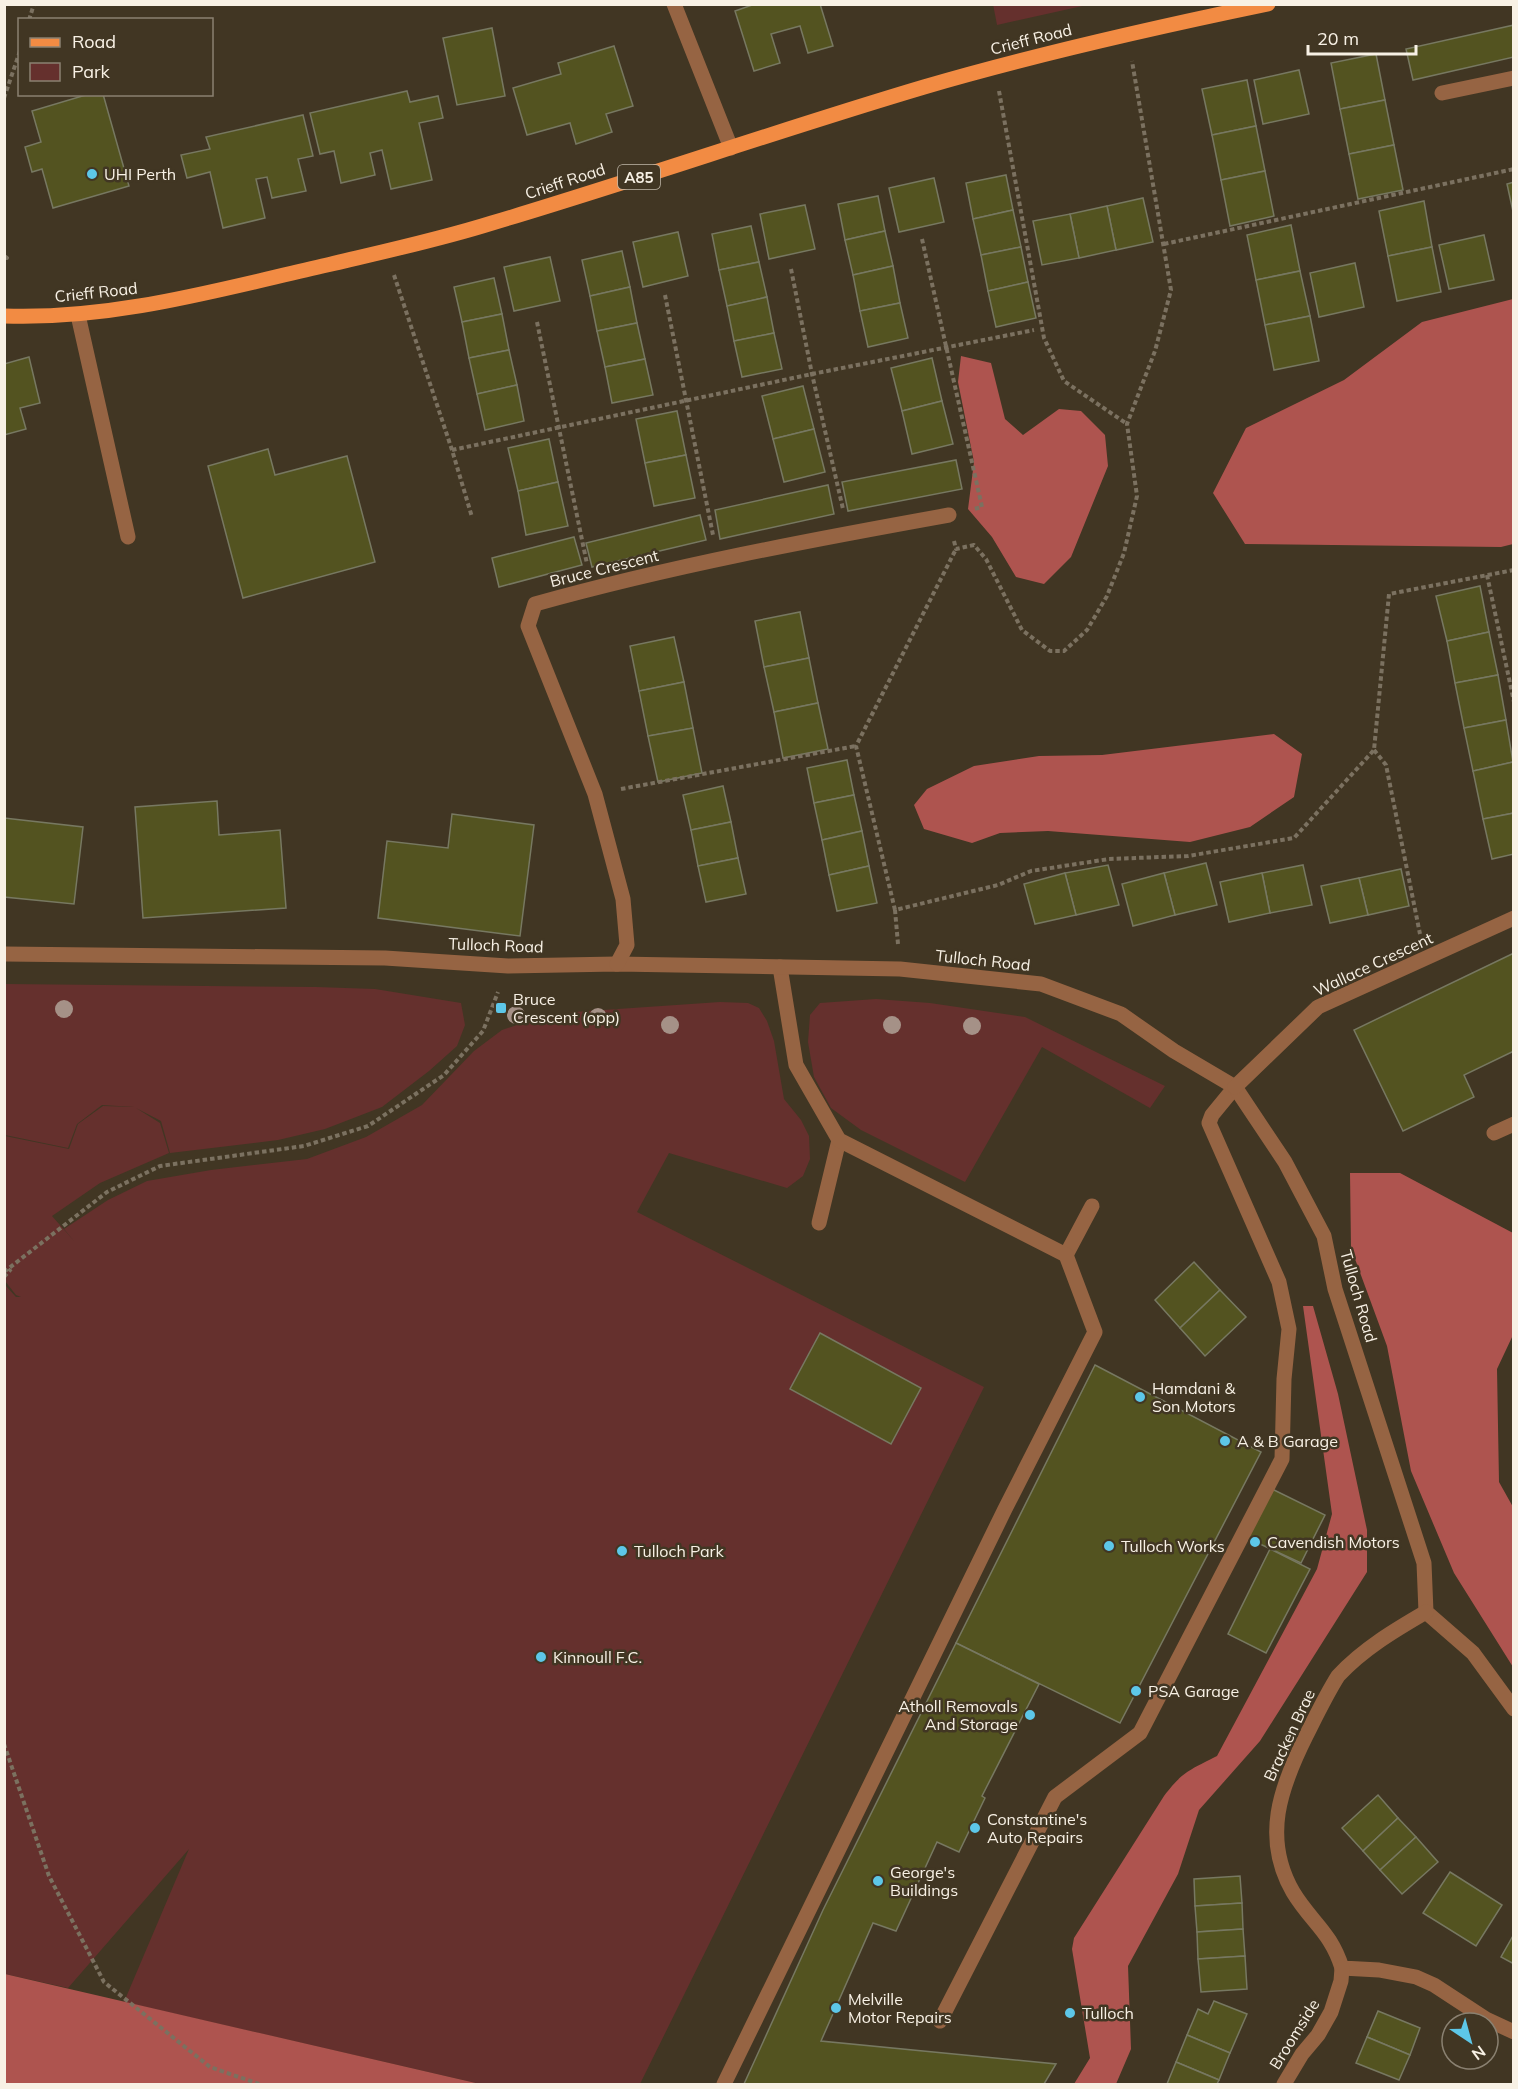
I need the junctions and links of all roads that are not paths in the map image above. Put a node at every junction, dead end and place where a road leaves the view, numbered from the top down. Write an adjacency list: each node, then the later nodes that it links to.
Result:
1 (674, 4): 5 (street)
2 (1268, 4): 5 (main road, Crieff Road / A85)
3 (1514, 78): 4 (street)
4 (1442, 93)
5 (731, 148): 7 (main road, Crieff Road / A85)
6 (4, 315): 7 (main road, Crieff Road / A85)
7 (78, 315): 9 (street)
8 (949, 515): 12 (street, Bruce Crescent)
9 (128, 537)
10 (1514, 918): 14 (street, Wallace Crescent)
11 (4, 954): 12 (street, Tulloch Road)
12 (617, 964): 13 (street, Tulloch Road)
13 (780, 966): 14 (street, Tulloch Road); 17 (street)
14 (1235, 1087): 21 (street, Tulloch Road); 24 (street, Wallace Crescent)
15 (1514, 1124): 16 (street)
16 (1494, 1133)
17 (839, 1140): 19 (street); 20 (street)
18 (1092, 1206): 20 (street)
19 (819, 1223)
20 (1066, 1255): 26 (street)
21 (1426, 1612): 22 (street); 23 (street, Bracken Brae)
22 (1514, 1709)
23 (1342, 1968): 25 (street); 27 (street, Broomside)
24 (940, 2021)
25 (1514, 2032)
26 (724, 2085)
27 (1284, 2085)

